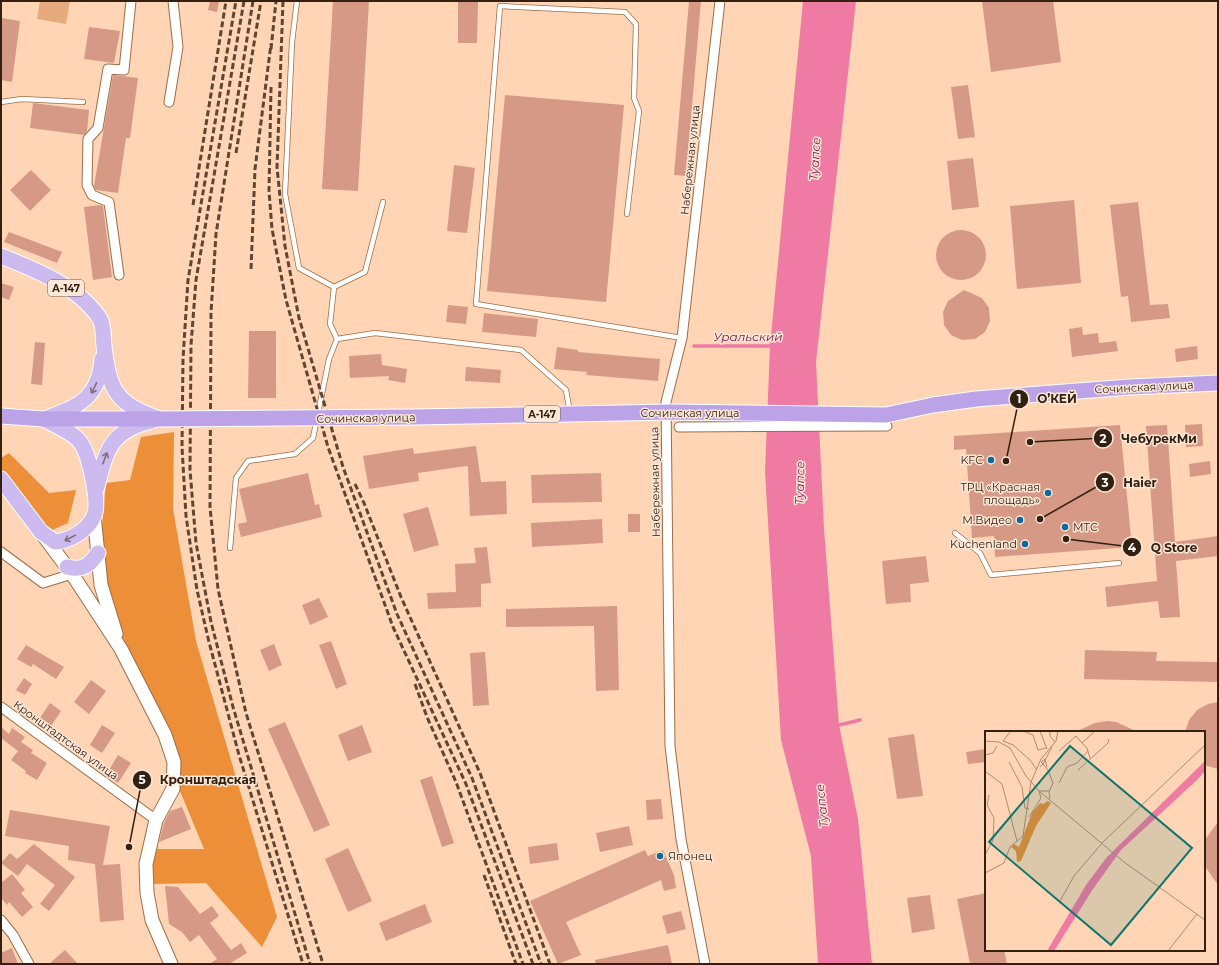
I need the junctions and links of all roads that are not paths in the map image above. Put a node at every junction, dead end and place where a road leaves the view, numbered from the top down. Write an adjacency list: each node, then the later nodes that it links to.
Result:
1 (131, 1): 11 (street)
2 (173, 1): 7 (street)
3 (297, 1): 12 (lane)
4 (720, 1): 14 (street, Набережная улица)
5 (1, 102): 6 (lane)
6 (83, 102)
7 (169, 102)
8 (383, 202): 12 (lane)
9 (627, 214): 14 (lane)
10 (4, 257): 13 (main road, А-147)
11 (119, 275)
12 (334, 287): 15 (lane)
13 (103, 337): 20 (main road, А-147, one-way to 20); 21 (main road, А-147)
14 (682, 338): 17 (street, Набережная улица)
15 (337, 339): 18 (lane); 29 (lane)
16 (1218, 383): 22 (highway, Сочинская улица / А-147)
17 (669, 412): 18 (highway, Сочинская улица / А-147); 22 (highway, Сочинская улица / А-147); 40 (street, Набережная улица)
18 (570, 414): 21 (highway, Сочинская улица / А-147, bridge)
19 (1, 416): 20 (highway, А-147)
20 (44, 419): 21 (highway, А-147); 25 (main road, А-147)
21 (160, 419): 25 (main road, А-147, one-way to 21)
22 (886, 421): 23 (street)
23 (679, 427)
24 (1, 479): 27 (main road)
25 (95, 496): 26 (main road, А-147)
26 (94, 515): 27 (main road, one-way to 27); 31 (main road)
27 (41, 532): 33 (main road)
28 (955, 533): 32 (lane)
29 (230, 548)
30 (1, 552): 33 (street)
31 (98, 553): 33 (main road); 34 (main road)
32 (1119, 563)
33 (69, 570): 34 (main road)
34 (121, 649): 36 (main road)
35 (1, 707): 36 (street, Кронштадтская улица)
36 (156, 820): 39 (main road)
37 (1, 920): 38 (street)
38 (29, 964)
39 (170, 964)
40 (705, 964)

